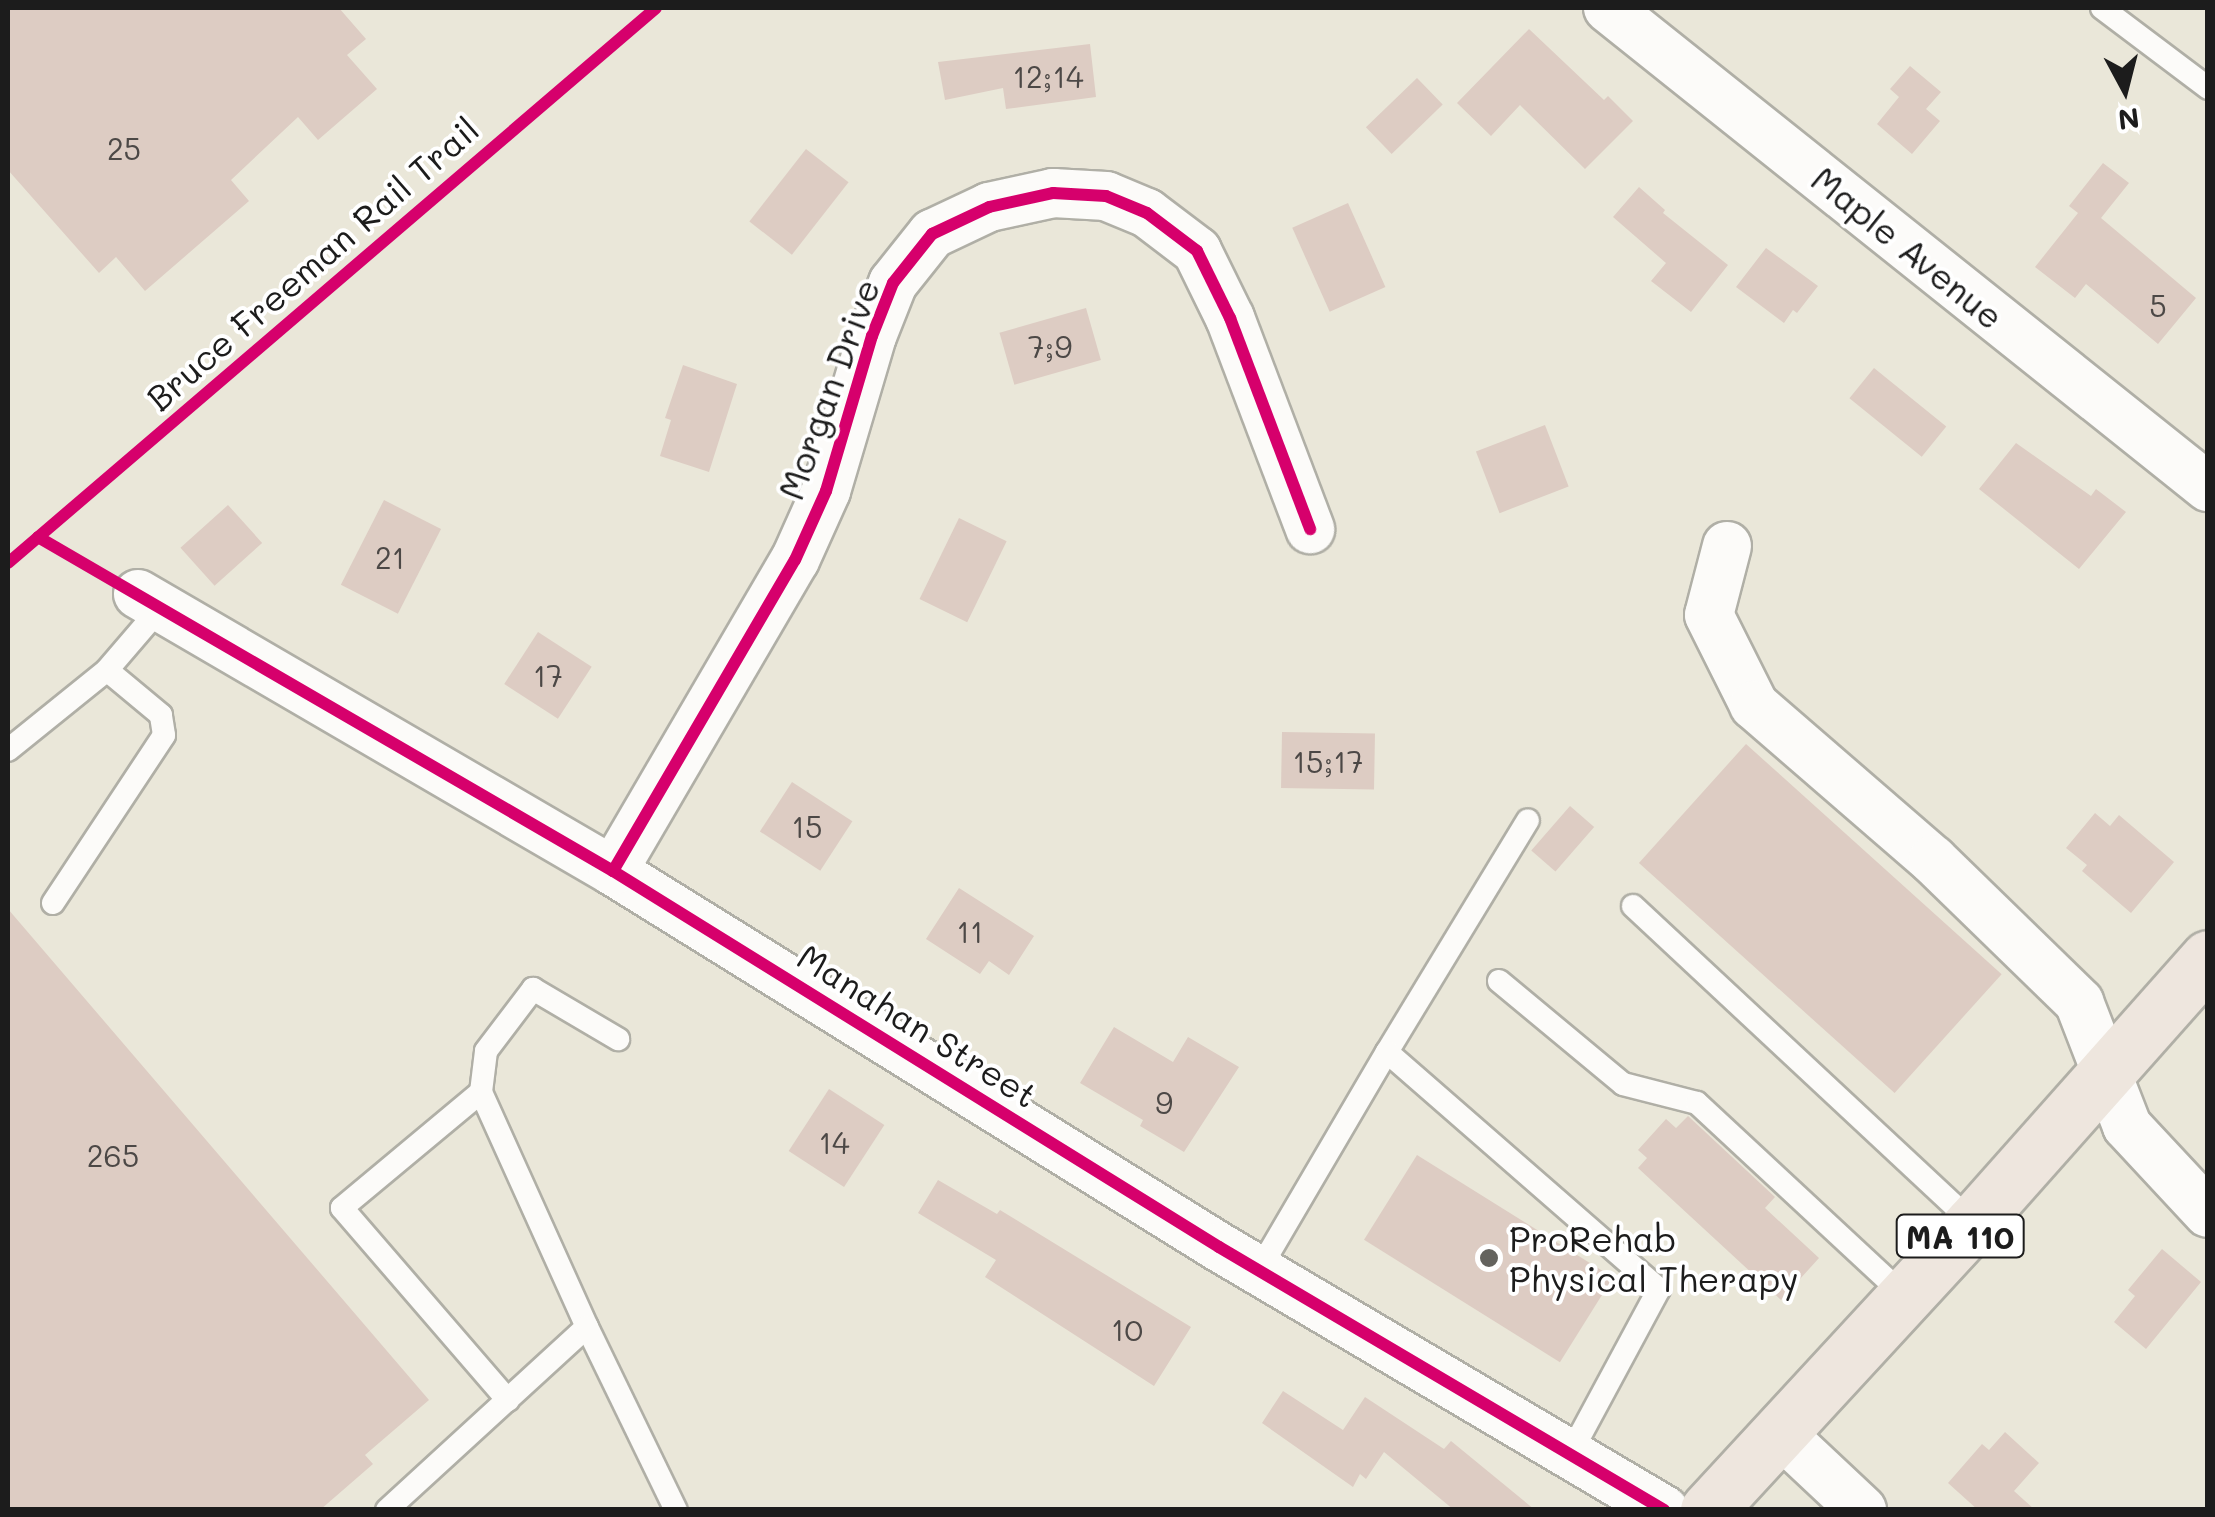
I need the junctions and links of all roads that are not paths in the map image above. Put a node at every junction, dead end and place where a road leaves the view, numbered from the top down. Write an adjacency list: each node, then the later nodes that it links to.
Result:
1 (1608, 8): 4 (street, Maple Avenue)
2 (2102, 8): 3 (lane)
3 (2208, 88)
4 (2208, 486)
5 (1310, 529): 11 (street, Morgan Drive)
6 (1726, 546): 18 (street)
7 (150, 600): 8 (lane); 11 (street, Manahan Street)
8 (107, 670): 9 (lane); 12 (lane)
9 (8, 750)
10 (1528, 820): 17 (lane)
11 (612, 871): 22 (street, Manahan Street)
12 (53, 903)
13 (1632, 906): 21 (lane)
14 (2208, 958): 18 (main road, MA 110)
15 (1499, 980): 23 (lane)
16 (618, 1039): 19 (lane)
17 (1387, 1052): 22 (lane); 27 (lane)
18 (2107, 1070): 20 (street); 21 (main road, MA 110)
19 (481, 1092): 24 (lane); 25 (lane)
20 (2208, 1213)
21 (1973, 1223): 23 (main road, MA 110)
22 (1258, 1270): 27 (street, Manahan Street)
23 (1904, 1296): 26 (main road, MA 110)
24 (587, 1327): 25 (lane); 29 (lane)
25 (508, 1400): 28 (lane)
26 (1779, 1432): 31 (main road, MA 110); 32 (street)
27 (1570, 1454): 30 (street, Manahan Street)
28 (386, 1510)
29 (676, 1510)
30 (1664, 1510)
31 (1708, 1510)
32 (1862, 1510)

